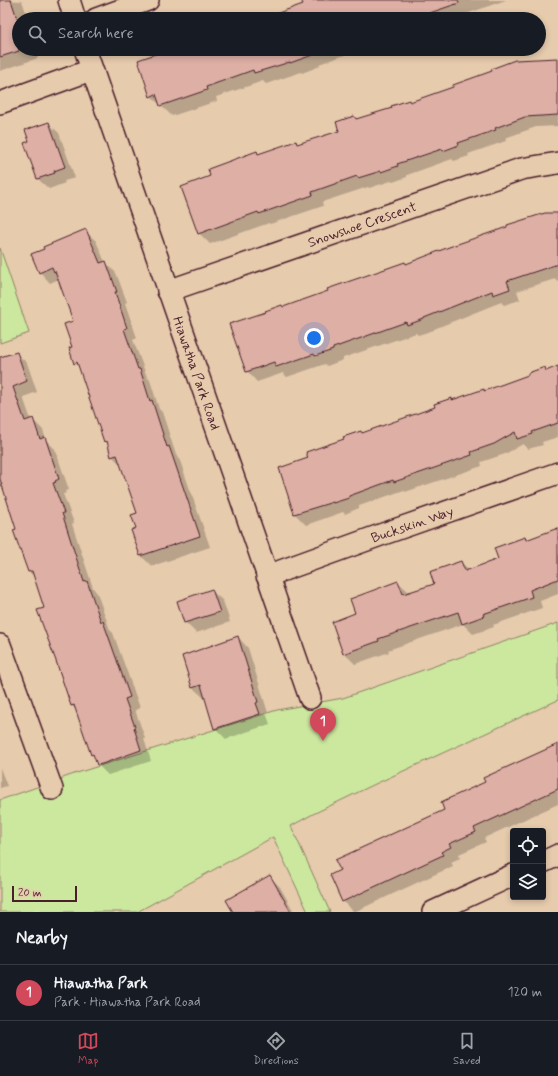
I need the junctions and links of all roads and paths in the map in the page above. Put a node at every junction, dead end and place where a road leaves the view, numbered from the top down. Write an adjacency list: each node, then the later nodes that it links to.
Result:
1 (69, 0): 3 (street)
2 (148, 0): 4 (street)
3 (73, 12)
4 (115, 12)
5 (87, 56): 6 (street, Hiawatha Park Road)
6 (91, 70): 7 (street); 9 (street, Hiawatha Park Road)
7 (0, 103)
8 (558, 163): 9 (street, Snowshoe Crescent)
9 (168, 291): 11 (street, Hiawatha Park Road)
10 (558, 473): 11 (street, Buckskin Way)
11 (267, 576): 13 (street, Hiawatha Park Road)
12 (0, 645): 14 (street)
13 (310, 698)
14 (52, 789)
15 (558, 855): 16 (street)
16 (546, 861)
17 (510, 876): 18 (street)
18 (433, 912)

